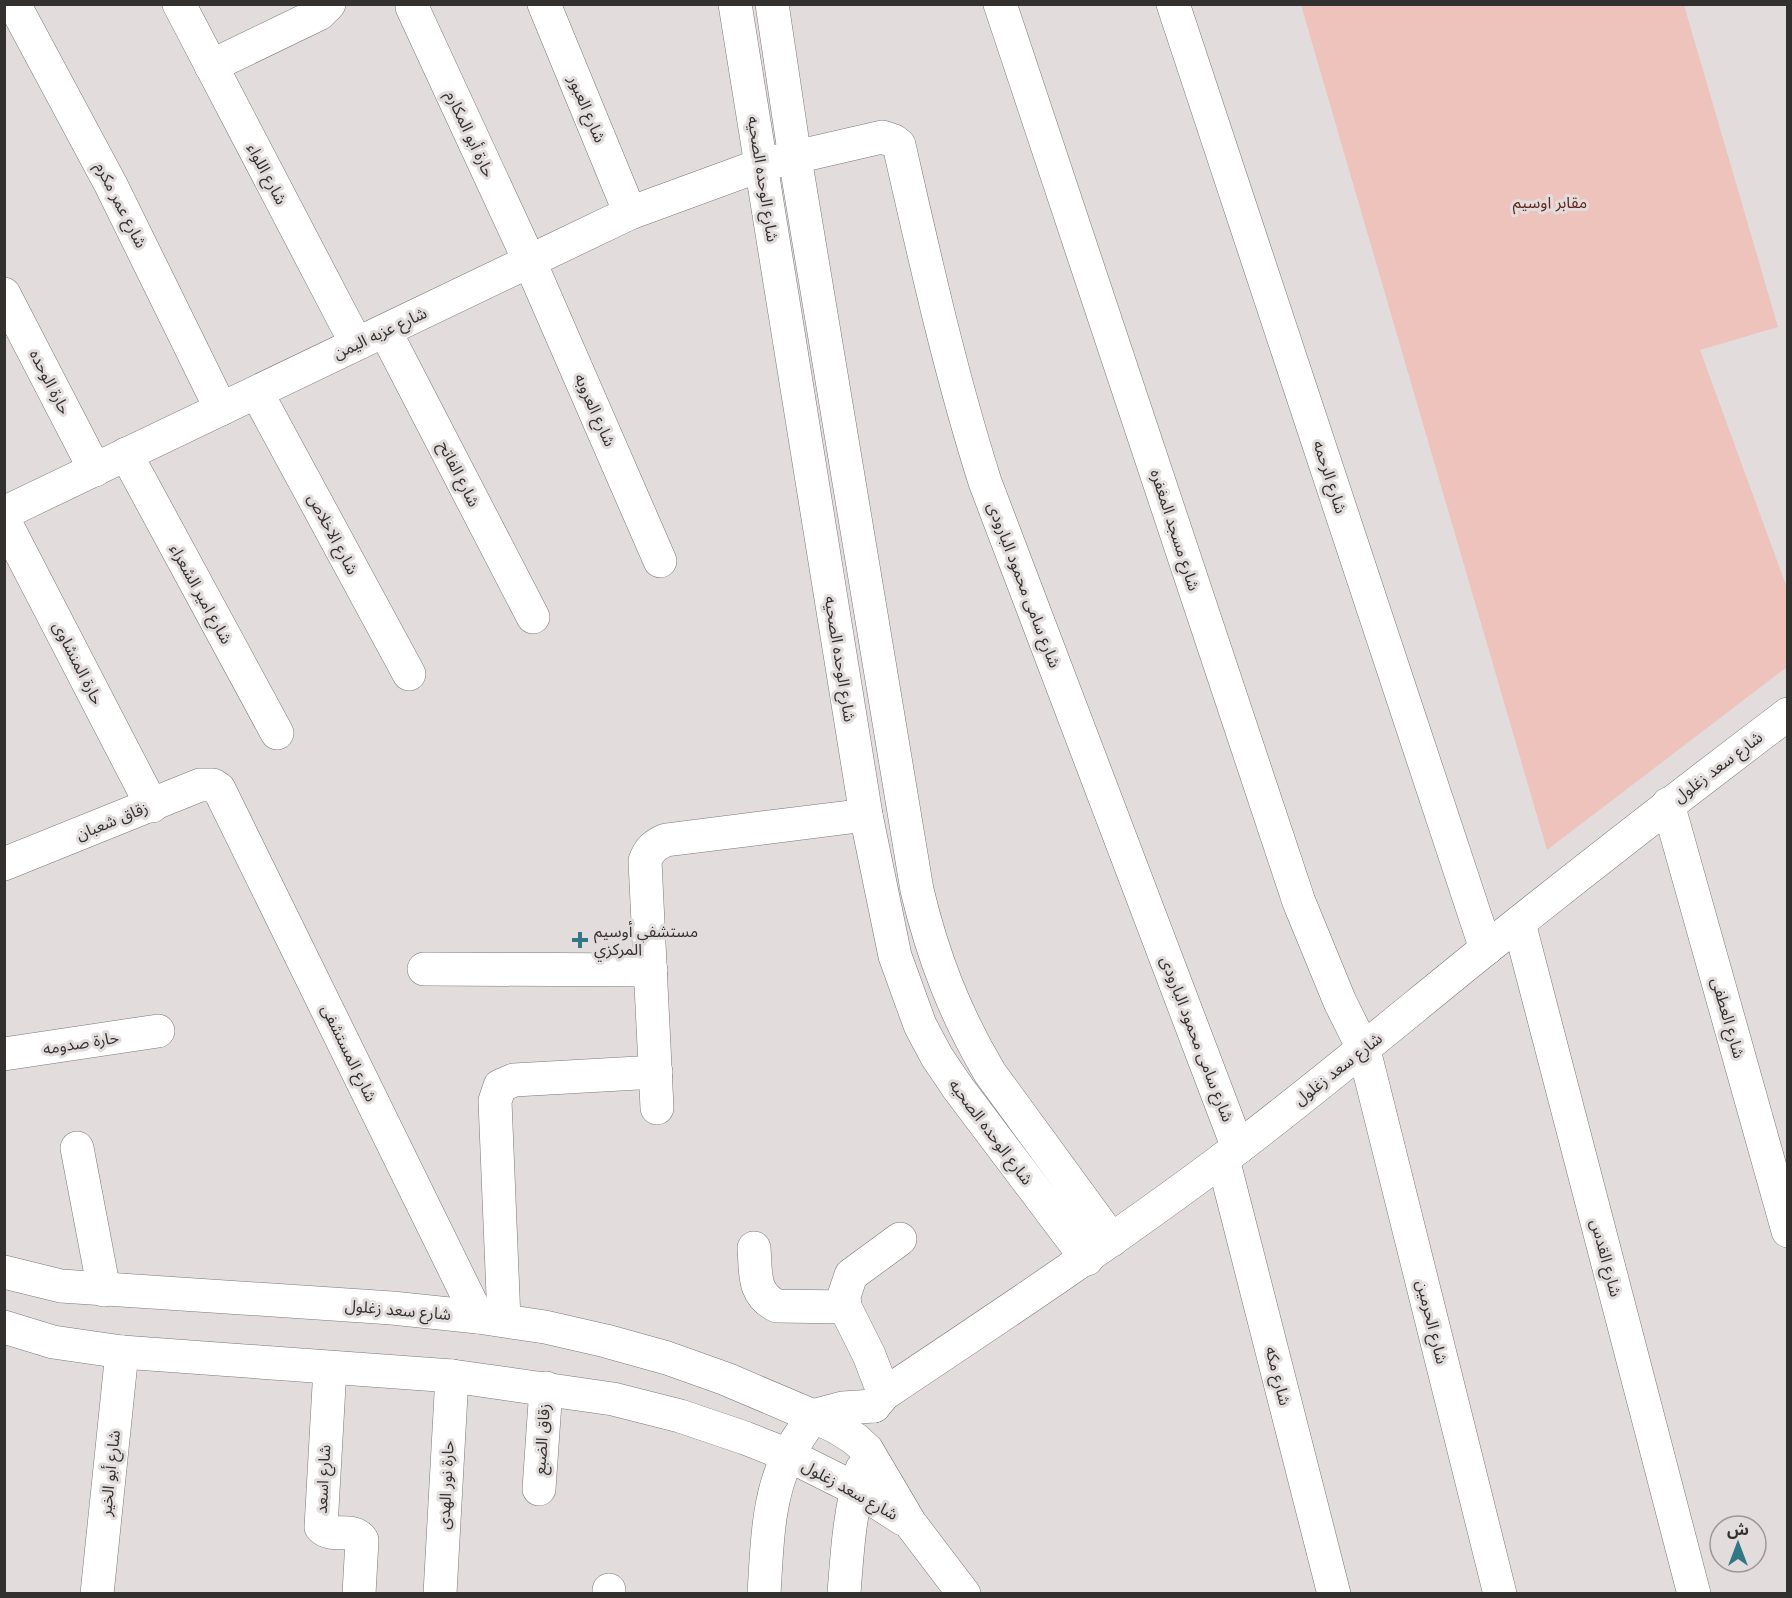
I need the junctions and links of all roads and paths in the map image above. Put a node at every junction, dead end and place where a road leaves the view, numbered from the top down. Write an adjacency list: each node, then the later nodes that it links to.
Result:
1 (14, 4): 18 (street, شارع عمر مكرم)
2 (179, 4): 10 (street, شارع اللواء)
3 (329, 4): 10 (street)
4 (544, 4): 13 (street, شارع العبور)
5 (735, 4): 12 (street, شارع الوحده الصحيه)
6 (771, 4): 11 (street, شارع الوحده الصحيه)
7 (1000, 4): 38 (street, شارع مسجد المغفره)
8 (1173, 4): 34 (street, شارع الرحمه)
9 (412, 7): 14 (street, حارة أبو المكارم)
10 (211, 66): 16 (street, شارع اللواء)
11 (795, 158): 12 (street, شارع سامى محمود البارودى); 43 (street, شارع سامى محمود البارودى); 47 (street, شارع الوحده الصحيه)
12 (760, 165): 13 (street, شارع عزبه اليمن); 31 (street, شارع الوحده الصحيه)
13 (630, 213): 14 (street, شارع عزبه اليمن)
14 (529, 260): 16 (street, شارع عزبه اليمن); 23 (street, شارع العروبه)
15 (4, 294): 20 (street, حارة الوحده)
16 (371, 337): 17 (street, شارع عزبه اليمن); 24 (street, شارع الفاتح)
17 (257, 393): 18 (street, شارع عزبه اليمن); 25 (street, شارع الاخلاص)
18 (221, 409): 19 (street, شارع عزبه اليمن)
19 (126, 454): 20 (street, شارع عزبه اليمن); 27 (street, شارع امير الشعراء)
20 (95, 470): 21 (street, شارع عزبه اليمن)
21 (4, 513)
22 (4, 520): 30 (street, حارة المنشاوى)
23 (660, 561)
24 (533, 617)
25 (409, 674)
26 (1788, 714): 29 (street, شارع سعد زغلول)
27 (277, 734)
28 (219, 789): 30 (street, زقاق شعبان); 51 (street, شارع المستشفى)
29 (1668, 804): 33 (street, شارع سعد زغلول); 44 (street, شارع العطفى)
30 (152, 806): 32 (street, زقاق شعبان)
31 (866, 815): 36 (street); 47 (street, شارع الوحده الصحيه)
32 (7, 856)
33 (1519, 923): 34 (street, شارع سعد زغلول); 74 (street, شارع القدس)
34 (1486, 949): 38 (street, شارع سعد زغلول)
35 (424, 969): 36 (street)
36 (651, 970): 40 (street)
37 (159, 1031): 39 (street, حارة صدومه)
38 (1364, 1050): 43 (street, شارع سعد زغلول); 73 (street, شارع الحرمين)
39 (4, 1054)
40 (656, 1072): 41 (street); 51 (street)
41 (657, 1108)
42 (77, 1148): 49 (street)
43 (1230, 1153): 47 (street, شارع سعد زغلول); 72 (street, شارع مكه)
44 (1788, 1231)
45 (900, 1239): 50 (street)
46 (754, 1248): 50 (street)
47 (1099, 1249): 58 (street, شارع سعد زغلول)
48 (4, 1272): 49 (street, شارع سعد زغلول)
49 (104, 1290): 51 (street, شارع سعد زغلول)
50 (845, 1307): 58 (street)
51 (491, 1318): 56 (street, شارع سعد زغلول)
52 (6, 1329): 53 (street, شارع سعد زغلول)
53 (122, 1352): 54 (street, شارع سعد زغلول); 66 (street, شارع أبو الخير)
54 (330, 1368): 55 (street, شارع سعد زغلول); 67 (street, شارع اسعد)
55 (452, 1376): 57 (street, شارع سعد زغلول); 68 (street, حارة نور الهدى)
56 (730, 1381): 59 (street, شارع سعد زغلول); 60 (street)
57 (546, 1388): 60 (street, شارع سعد زغلول); 63 (street, زقاق الضبع)
58 (879, 1400): 59 (street); 61 (street)
59 (813, 1416): 61 (street, شارع سعد زغلول); 62 (street)
60 (713, 1427): 62 (street, شارع سعد زغلول)
61 (867, 1450): 64 (street); 65 (street, شارع سعد زغلول)
62 (788, 1455): 64 (street, شارع سعد زغلول); 69 (street)
63 (539, 1489)
64 (856, 1489): 65 (street, شارع سعد زغلول); 70 (street)
65 (910, 1523): 71 (street)
66 (98, 1593)
67 (359, 1593)
68 (440, 1593)
69 (764, 1593)
70 (844, 1593)
71 (964, 1593)
72 (1334, 1593)
73 (1500, 1593)
74 (1694, 1593)

